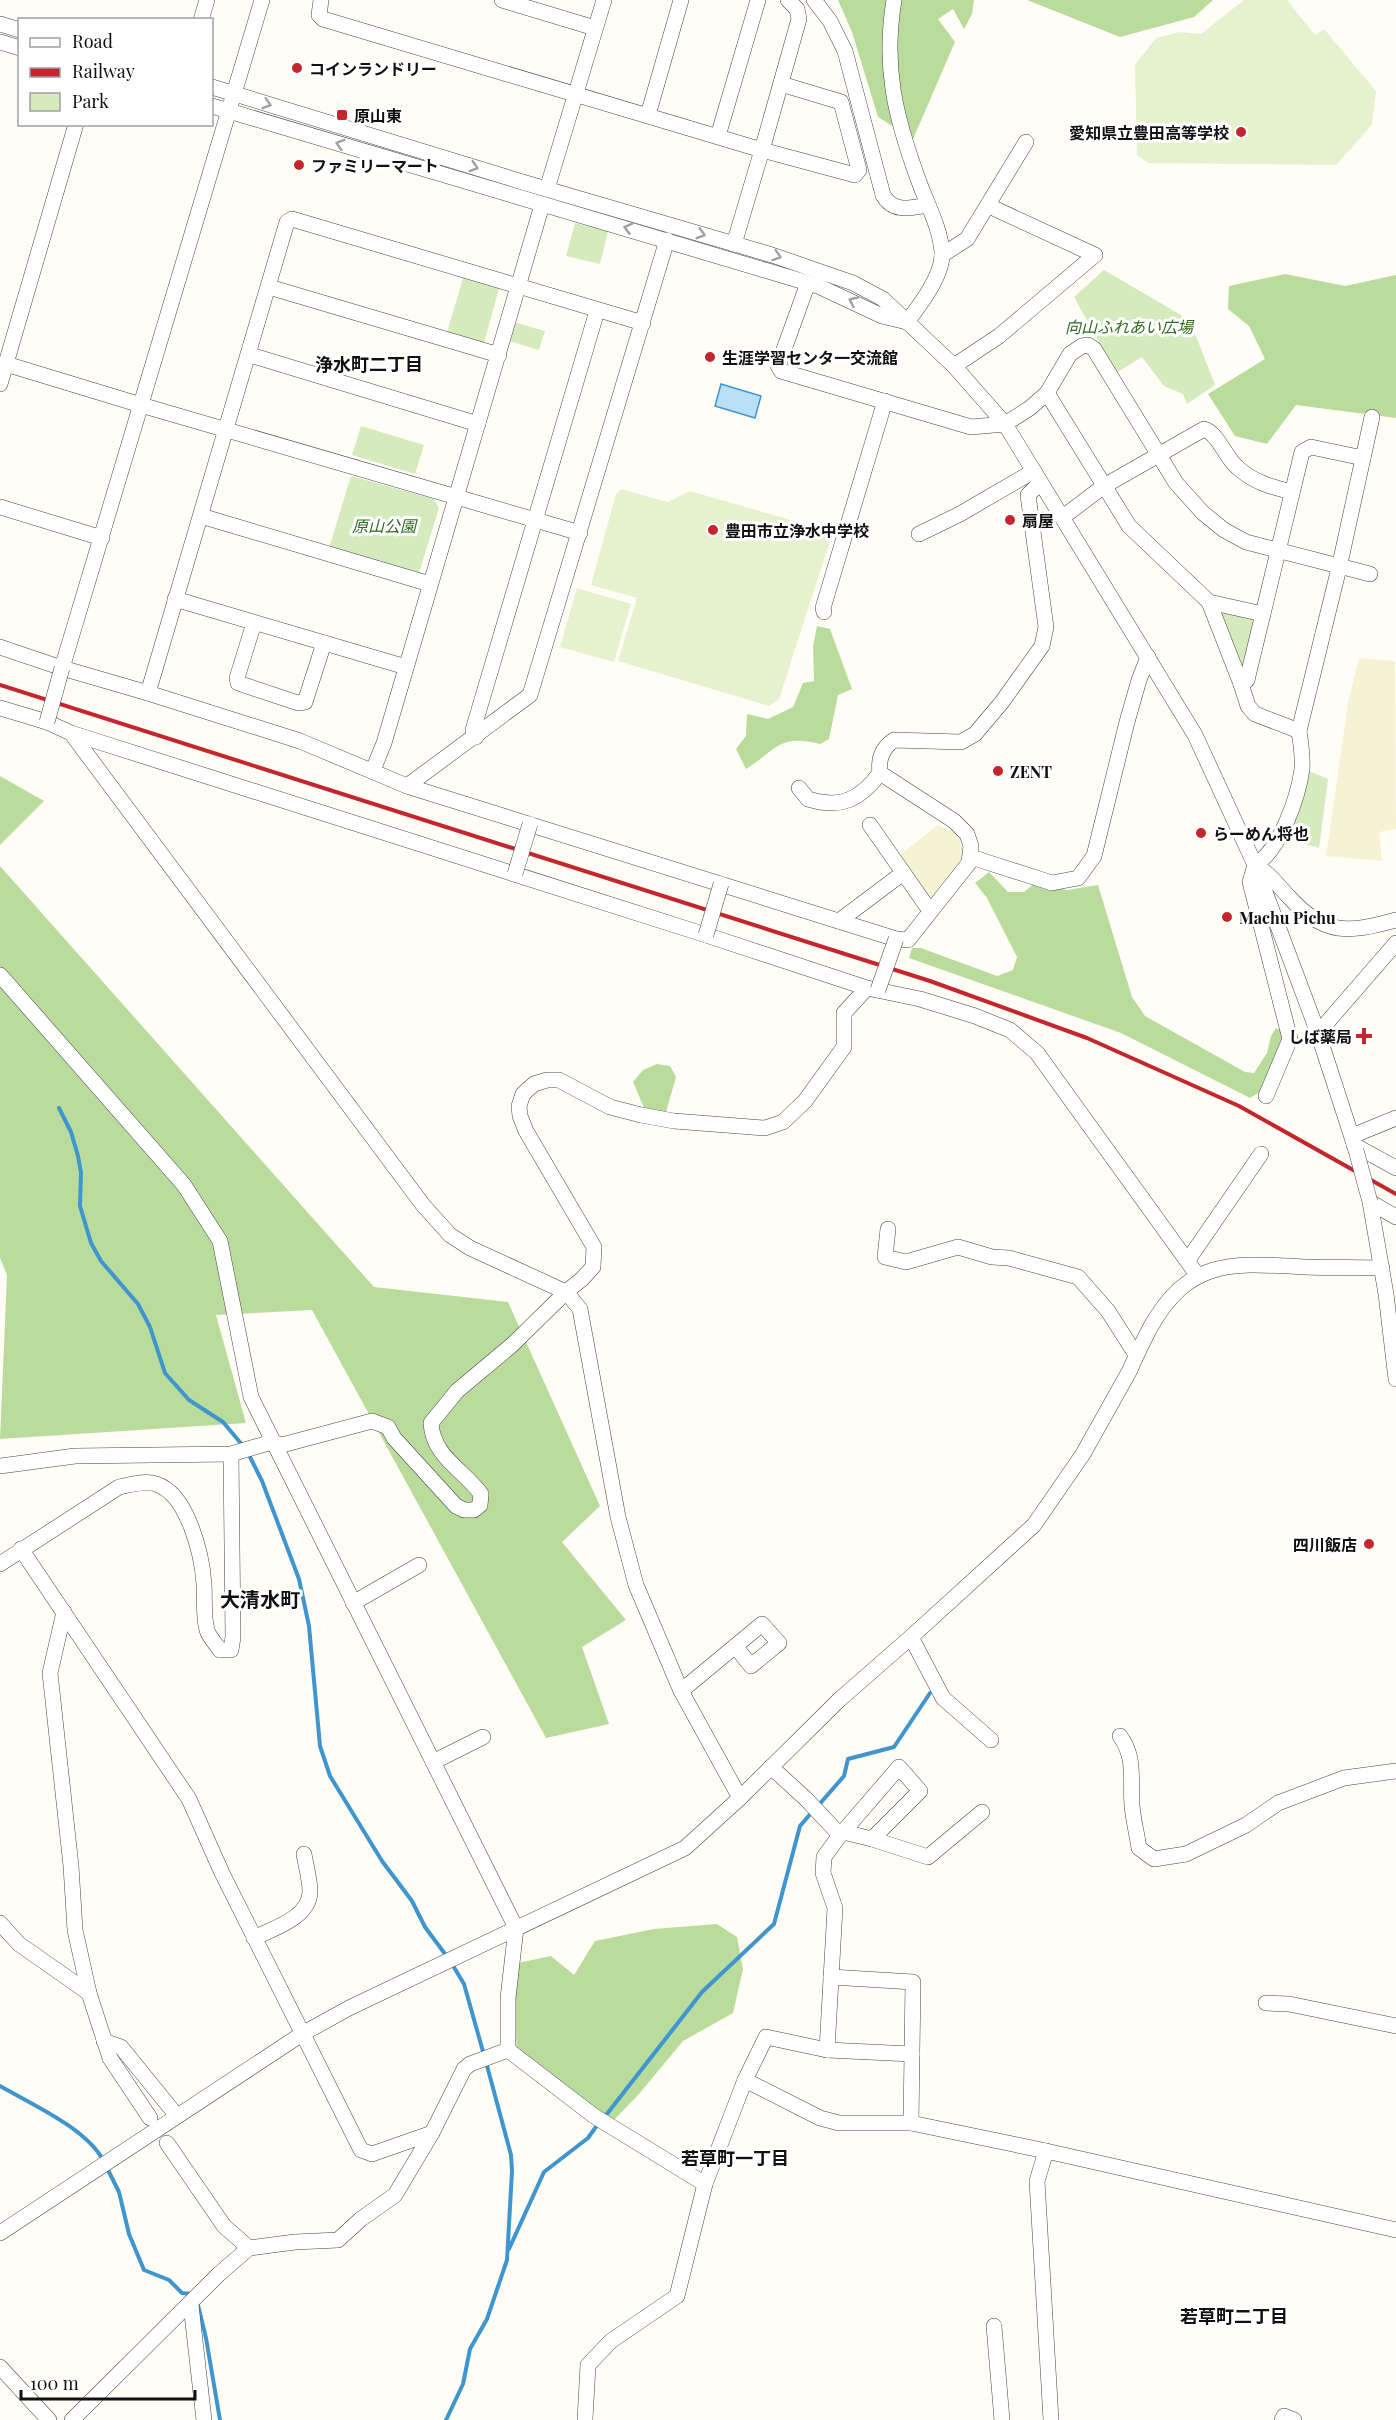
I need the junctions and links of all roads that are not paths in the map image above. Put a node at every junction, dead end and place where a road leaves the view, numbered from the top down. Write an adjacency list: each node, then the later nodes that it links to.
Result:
1 (207, 0): 11 (street)
2 (262, 0): 19 (street)
3 (321, 0): 20 (street)
4 (502, 0): 13 (street)
5 (603, 0): 13 (street)
6 (681, 0): 23 (street)
7 (758, 0): 25 (street)
8 (788, 0): 17 (street)
9 (814, 0): 30 (street)
10 (894, 0): 30 (street)
11 (202, 18)
12 (0, 24): 14 (street)
13 (595, 28): 20 (street)
14 (18, 29)
15 (0, 42): 16 (street)
16 (18, 47)
17 (781, 84): 27 (street); 27 (street)
18 (213, 87): 19 (street)
19 (233, 93): 22 (street); 28 (street, one-way to 28)
20 (576, 94): 23 (street); 28 (street)
21 (213, 106): 22 (street)
22 (228, 110): 29 (street, one-way to 22); 48 (street)
23 (648, 115): 25 (street)
24 (75, 126): 43 (street)
25 (718, 136): 27 (street)
26 (1026, 142): 31 (street)
27 (762, 150): 33 (street)
28 (547, 189): 33 (street, one-way to 33)
29 (542, 205): 32 (street, one-way to 29); 37 (street)
30 (927, 205): 34 (street)
31 (989, 206): 34 (street); 44 (street)
32 (667, 240): 35 (street); 40 (street)
33 (734, 244): 39 (street, one-way to 39)
34 (942, 255): 39 (street)
35 (808, 283): 39 (street, one-way to 35); 47 (street)
36 (269, 287): 37 (street); 41 (street); 42 (street)
37 (520, 287): 38 (street); 42 (street)
38 (597, 311): 40 (street); 62 (street)
39 (907, 322): 44 (street)
40 (643, 323): 63 (street)
41 (249, 355): 50 (street); 52 (street)
42 (499, 355): 50 (street)
43 (6, 364): 45 (street); 48 (street)
44 (954, 366): 51 (street)
45 (0, 384)
46 (1047, 393): 51 (street); 53 (street); 56 (street)
47 (885, 401): 51 (street); 72 (street)
48 (141, 405): 52 (street); 65 (street)
49 (1372, 417): 54 (street)
50 (478, 424): 58 (street)
51 (1005, 424): 55 (street)
52 (226, 430): 58 (street); 60 (street)
53 (1158, 454): 56 (street); 57 (street); 66 (street)
54 (1362, 458): 57 (street); 67 (street)
55 (1037, 477): 61 (street); 64 (street); 88 (street)
56 (1104, 486): 61 (street); 71 (street)
57 (1292, 492): 66 (street)
58 (455, 497): 62 (street); 69 (street)
59 (0, 507): 65 (street)
60 (201, 516): 69 (street); 70 (street)
61 (1063, 517): 77 (street)
62 (536, 521): 63 (street); 86 (street)
63 (580, 533): 86 (street)
64 (919, 534)
65 (102, 538): 79 (street)
66 (1276, 552): 67 (street); 73 (street)
67 (1339, 567): 68 (street); 84 (street)
68 (1370, 574)
69 (430, 584): 78 (street)
70 (176, 599): 74 (street); 81 (street)
71 (1209, 602): 73 (street); 80 (street)
72 (824, 612)
73 (1263, 614): 80 (street)
74 (254, 623): 75 (street); 75 (street)
75 (324, 643): 78 (street)
76 (0, 646): 79 (street)
77 (1148, 657): 93 (street); 94 (street)
78 (406, 667): 87 (street)
79 (62, 669): 81 (street); 83 (street, bridge)
80 (1241, 684): 84 (street)
81 (148, 693): 87 (street)
82 (0, 708): 83 (street)
83 (47, 722): 85 (street)
84 (1299, 731): 94 (street)
85 (71, 733): 96 (street); 118 (street)
86 (476, 737): 89 (street)
87 (373, 770): 89 (street)
88 (880, 773): 90 (street); 93 (street)
89 (407, 786): 91 (street)
90 (799, 788)
91 (530, 824): 96 (street, bridge); 97 (street)
92 (870, 825): 95 (street)
93 (972, 856): 98 (street)
94 (1255, 865): 99 (street); 106 (street); 107 (street)
95 (903, 873): 98 (street); 100 (street)
96 (515, 874): 101 (street)
97 (722, 884): 100 (street); 101 (street, bridge)
98 (930, 911): 102 (street)
99 (1396, 920)
100 (839, 921): 102 (street)
101 (706, 935): 105 (street)
102 (896, 939): 105 (street, bridge)
103 (1396, 943): 106 (street)
104 (0, 975): 122 (street)
105 (872, 989): 115 (street); 118 (street)
106 (1318, 1033): 109 (street)
107 (1266, 1096)
108 (1396, 1118): 109 (street)
109 (1354, 1144): 111 (street); 112 (street, bridge)
110 (1261, 1154): 115 (street)
111 (1396, 1168)
112 (1370, 1202): 113 (street); 116 (street)
113 (1396, 1217)
114 (888, 1229): 120 (street)
115 (1188, 1260): 117 (street)
116 (1382, 1268): 117 (street); 119 (street)
117 (1197, 1276): 120 (street)
118 (566, 1292): 122 (street); 132 (street)
119 (1394, 1337): 121 (street)
120 (1136, 1355): 130 (street)
121 (1396, 1379)
122 (267, 1443): 123 (street); 128 (street)
123 (236, 1453): 124 (street); 125 (street)
124 (0, 1466)
125 (21, 1549): 126 (street); 129 (street)
126 (0, 1564)
127 (419, 1565): 128 (street)
128 (353, 1603): 136 (street)
129 (64, 1612): 146 (street); 148 (street)
130 (911, 1638): 135 (street); 137 (street)
131 (735, 1646): 132 (street)
132 (681, 1691): 139 (street)
133 (1120, 1736): 138 (street)
134 (483, 1737): 136 (street)
135 (991, 1740)
136 (433, 1762): 145 (street)
137 (771, 1767): 139 (street); 141 (street)
138 (1396, 1771)
139 (740, 1798): 145 (street)
140 (982, 1812): 142 (street)
141 (842, 1834): 142 (street); 142 (street); 147 (street)
142 (872, 1839)
143 (304, 1854): 146 (street)
144 (0, 1923): 148 (street)
145 (514, 1930): 151 (street); 153 (street)
146 (254, 1938): 151 (street)
147 (831, 1977): 154 (street); 155 (street)
148 (89, 1993): 152 (street)
149 (1266, 2003): 150 (street)
150 (1396, 2026)
151 (302, 2034): 157 (street); 160 (street)
152 (104, 2041): 157 (street); 158 (street)
153 (508, 2050): 160 (street); 163 (street)
154 (826, 2050): 155 (street); 156 (street)
155 (912, 2054): 159 (street)
156 (745, 2080): 159 (street); 163 (street)
157 (177, 2116): 165 (street)
158 (150, 2118)
159 (911, 2123): 162 (street)
160 (432, 2133): 166 (street)
161 (168, 2143): 166 (street)
162 (1046, 2151): 164 (street); 175 (street)
163 (705, 2184): 173 (street)
164 (1396, 2230)
165 (0, 2233)
166 (249, 2248): 167 (street)
167 (194, 2301): 171 (street); 172 (street)
168 (994, 2326): 174 (street)
169 (0, 2367): 170 (street)
170 (46, 2416)
171 (72, 2420)
172 (204, 2420)
173 (585, 2420)
174 (1002, 2420)
175 (1052, 2420)
176 (1282, 2420): 177 (street)
177 (1294, 2420)

